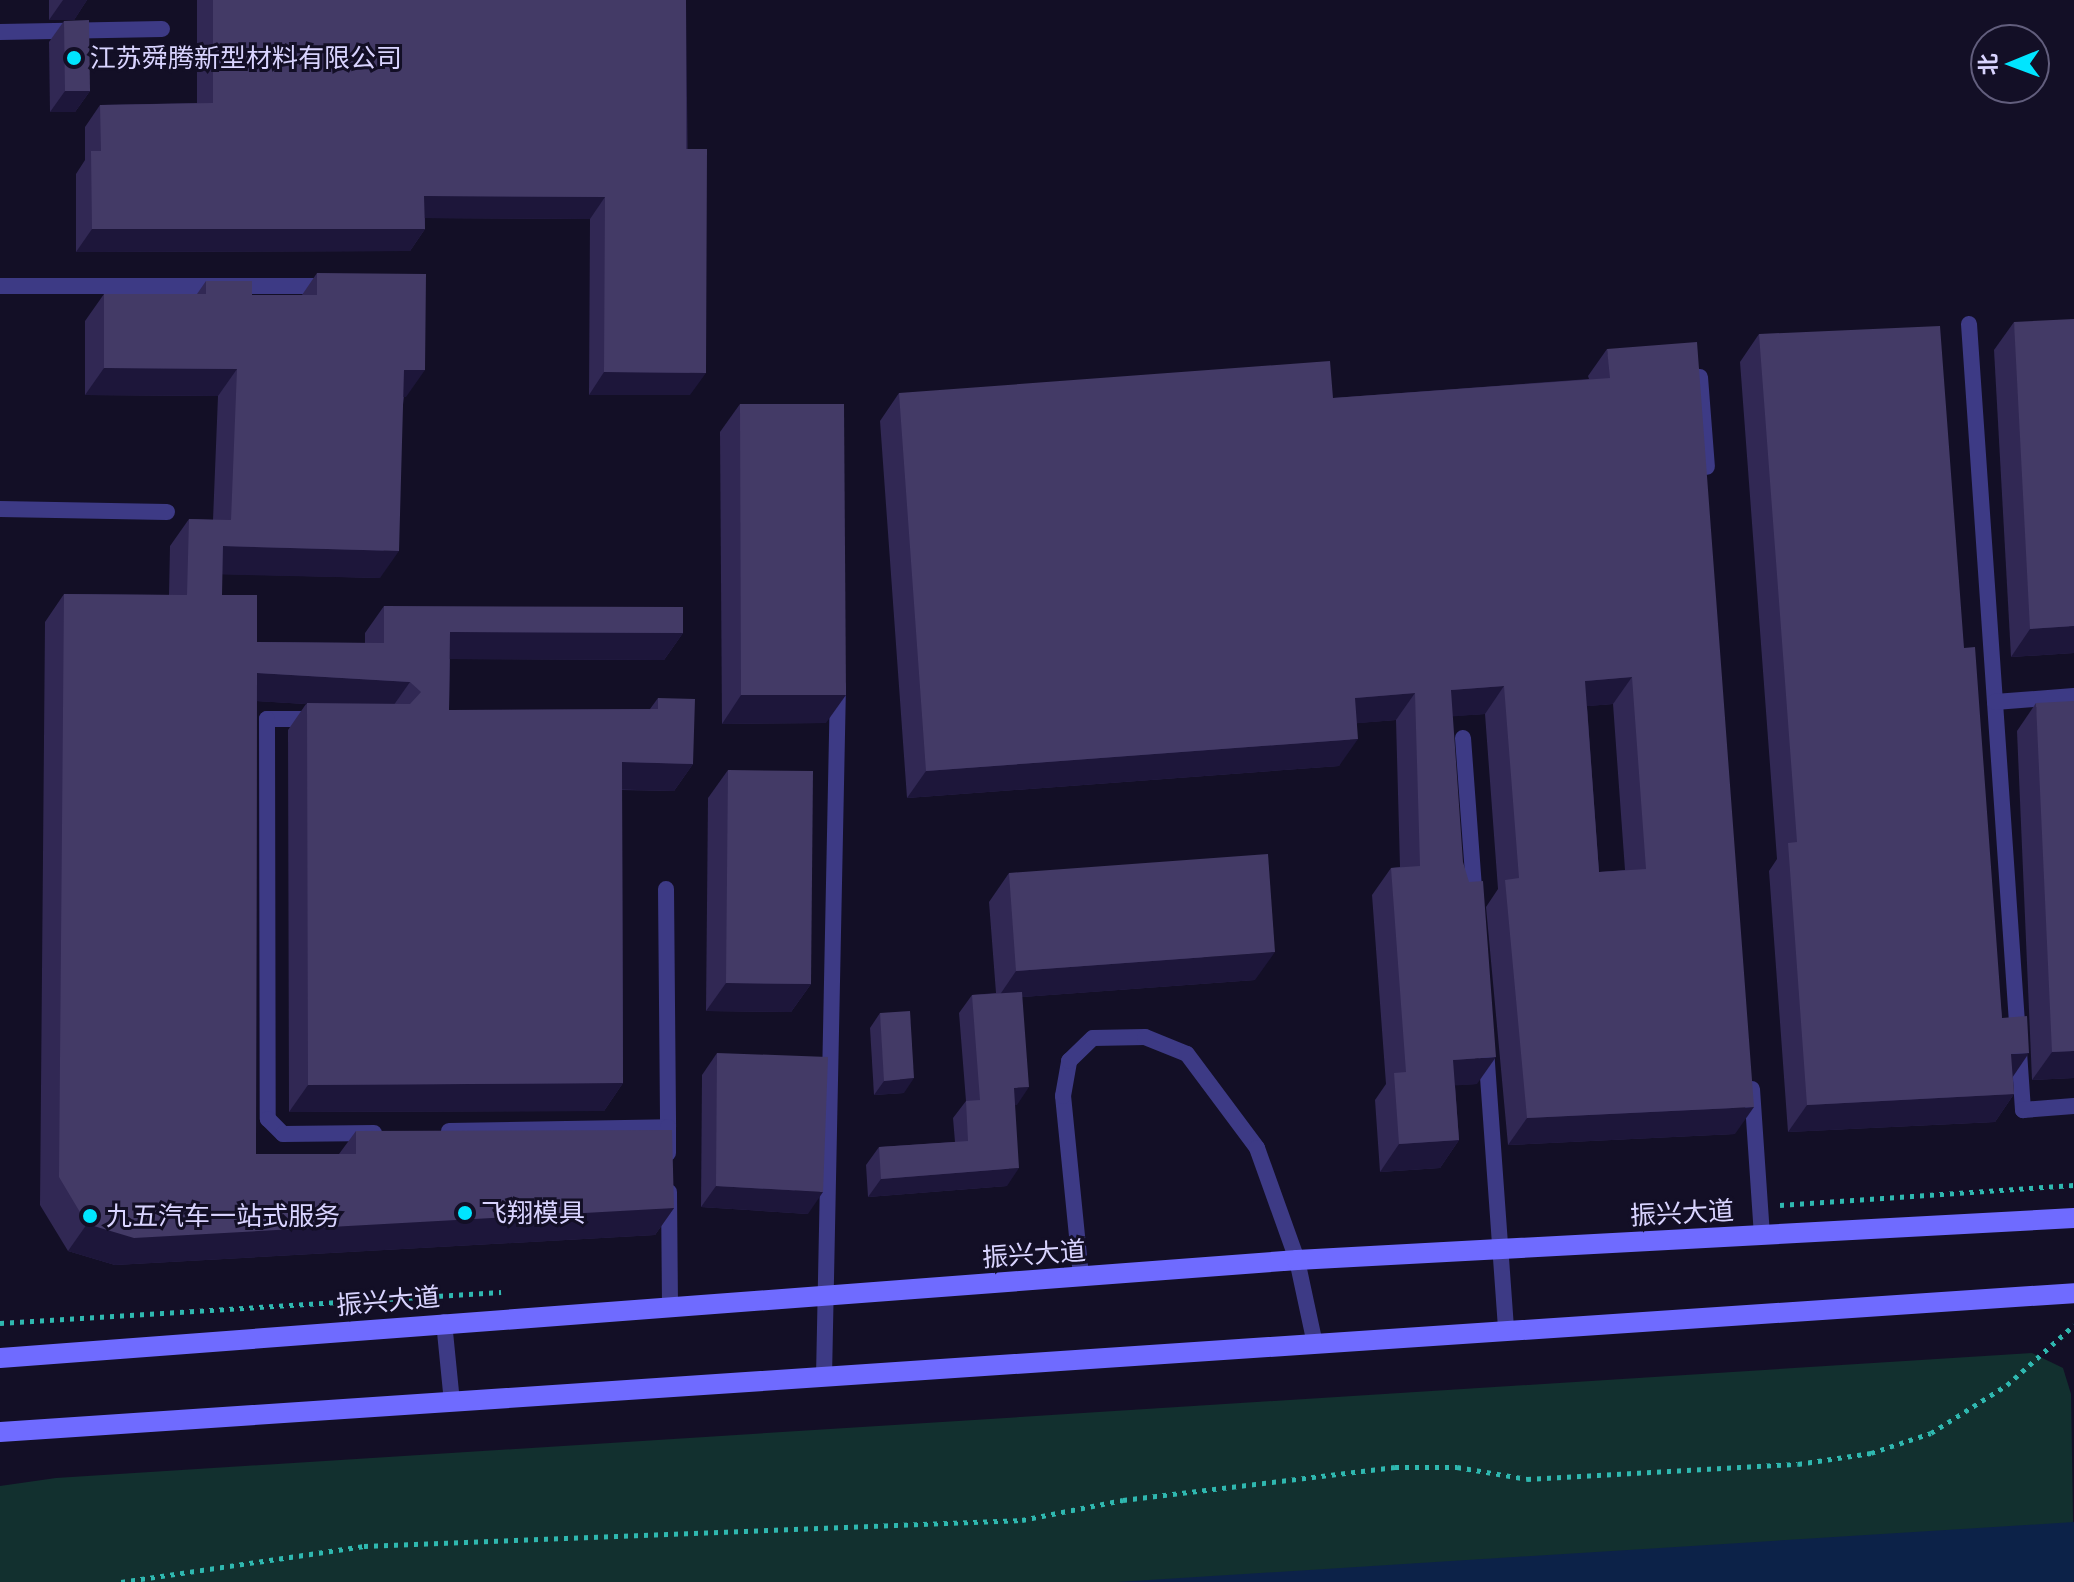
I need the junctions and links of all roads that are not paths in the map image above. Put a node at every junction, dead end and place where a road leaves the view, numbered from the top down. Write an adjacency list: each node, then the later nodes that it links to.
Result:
1 (162, 29): 2 (lane)
2 (0, 32)
3 (0, 286): 4 (lane)
4 (348, 286)
5 (1969, 324): 12 (lane)
6 (1700, 377): 7 (lane)
7 (1708, 489)
8 (0, 509): 9 (lane)
9 (167, 512)
10 (838, 670): 29 (lane)
11 (2074, 696): 12 (lane)
12 (1995, 702): 19 (lane)
13 (329, 719): 21 (lane)
14 (1463, 738): 16 (lane)
15 (666, 889): 20 (lane)
16 (1477, 925)
17 (1485, 1034): 25 (lane)
18 (1750, 1063): 24 (lane)
19 (2074, 1106)
20 (668, 1127): 22 (lane); 30 (lane)
21 (391, 1132)
22 (421, 1132)
23 (2074, 1218): 24 (main road, 振兴大道)
24 (1762, 1235): 25 (main road, 振兴大道)
25 (1500, 1249): 26 (main road, 振兴大道); 32 (lane)
26 (1297, 1260): 27 (main road, 振兴大道); 27 (lane); 33 (lane)
27 (1081, 1276): 29 (main road, 振兴大道)
28 (2074, 1293): 32 (main road)
29 (826, 1296): 30 (main road, 振兴大道); 35 (lane)
30 (670, 1306): 31 (main road, 振兴大道)
31 (444, 1322): 34 (main road, 振兴大道); 36 (lane)
32 (1506, 1331): 33 (main road)
33 (1315, 1344): 35 (main road)
34 (0, 1358)
35 (824, 1377): 36 (main road)
36 (452, 1402): 37 (main road)
37 (0, 1432)

